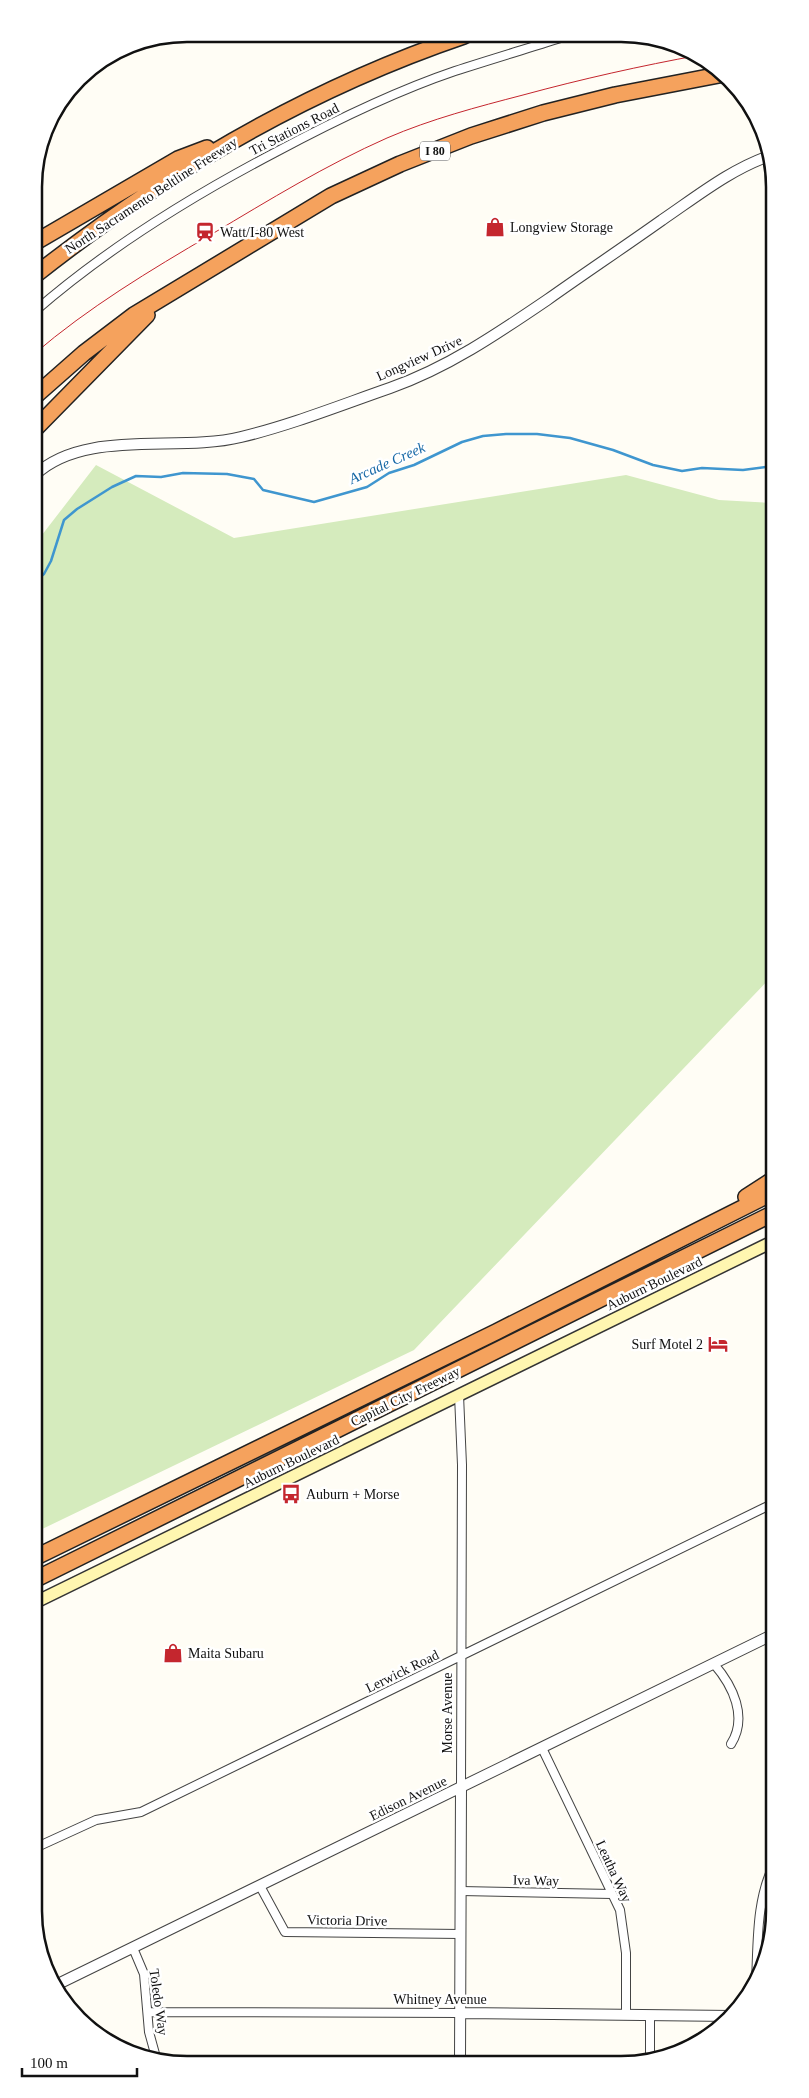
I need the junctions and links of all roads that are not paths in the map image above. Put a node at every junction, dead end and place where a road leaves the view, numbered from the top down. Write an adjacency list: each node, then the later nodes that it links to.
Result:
1 (443, 43): 4 (highway, North Sacramento Beltline Freeway)
2 (545, 43): 9 (street, Tri Stations Road)
3 (714, 76): 8 (highway, I 80)
4 (244, 134): 6 (highway); 7 (highway, North Sacramento Beltline Freeway)
5 (764, 159): 12 (street, Longview Drive)
6 (43, 238)
7 (43, 269)
8 (172, 291): 10 (highway, I 80); 11 (highway)
9 (43, 304)
10 (43, 389)
11 (43, 421)
12 (43, 469)
13 (766, 1184): 17 (highway)
14 (766, 1196): 17 (highway, Capital City Freeway)
15 (766, 1217): 21 (highway, Capital City Freeway)
16 (766, 1245): 18 (main road, Auburn Boulevard)
17 (653, 1254): 20 (highway, Capital City Freeway)
18 (459, 1395): 22 (main road, Auburn Boulevard); 24 (street, Morse Avenue)
19 (766, 1507): 24 (street, Lerwick Road)
20 (42, 1554)
21 (42, 1576)
22 (42, 1599)
23 (766, 1638): 25 (street, Edison Avenue)
24 (461, 1656): 28 (street, Morse Avenue); 29 (street, Lerwick Road)
25 (714, 1664): 26 (street); 27 (street, Edison Avenue)
26 (731, 1744)
27 (542, 1748): 28 (street, Edison Avenue); 33 (street, Leatha Way)
28 (461, 1788): 30 (street, Edison Avenue); 32 (street, Morse Avenue)
29 (42, 1845)
30 (260, 1886): 34 (street, Victoria Drive); 35 (street, Edison Avenue)
31 (766, 1886): 36 (street)
32 (461, 1891): 33 (street, Iva Way); 34 (street, Morse Avenue)
33 (612, 1894): 40 (street, Leatha Way)
34 (461, 1934): 39 (street, Morse Avenue)
35 (134, 1948): 37 (street, Edison Avenue); 38 (street, Toledo Way)
36 (757, 1960)
37 (62, 1982)
38 (148, 2012): 39 (street, Whitney Avenue); 43 (street, Toledo Way)
39 (460, 2013): 40 (street, Whitney Avenue); 45 (street, Morse Avenue)
40 (626, 2015): 41 (street, Whitney Avenue)
41 (650, 2016): 42 (street, Whitney Avenue); 44 (street)
42 (721, 2016)
43 (154, 2052)
44 (650, 2053)
45 (460, 2056)

